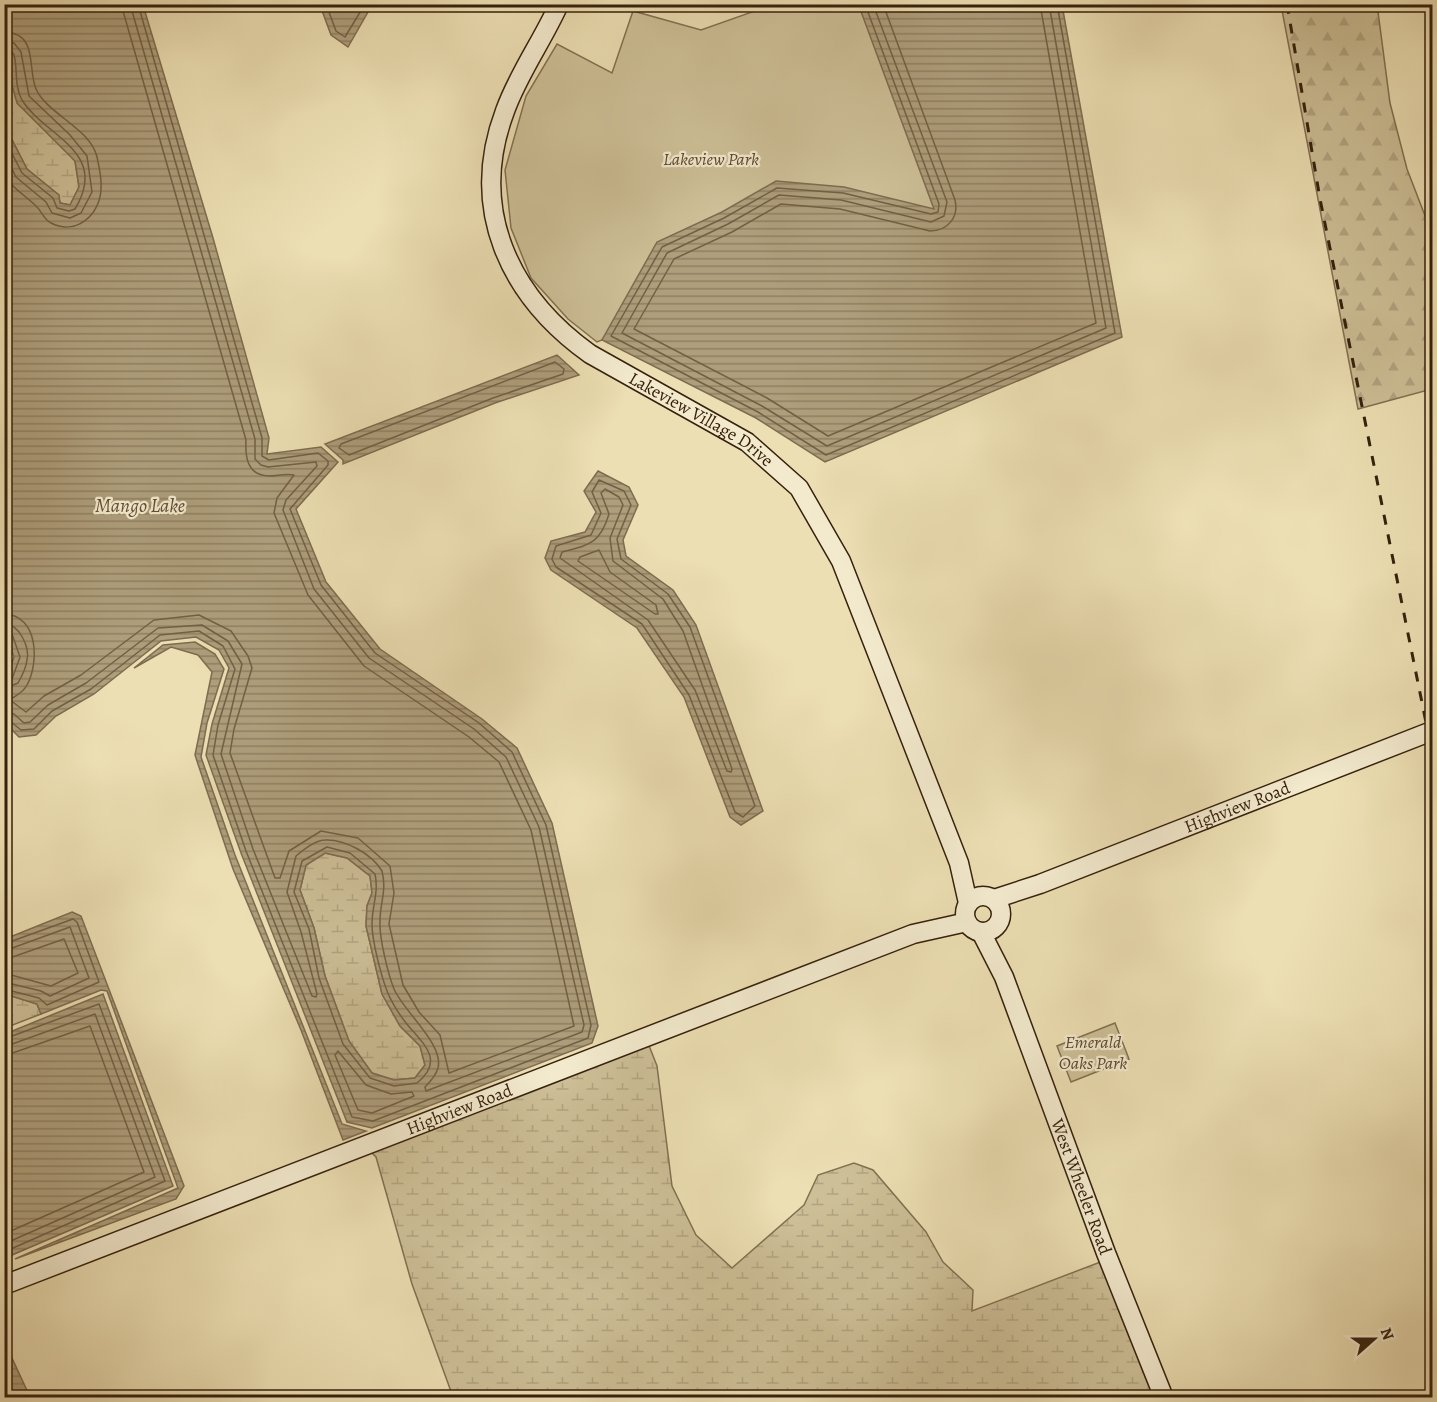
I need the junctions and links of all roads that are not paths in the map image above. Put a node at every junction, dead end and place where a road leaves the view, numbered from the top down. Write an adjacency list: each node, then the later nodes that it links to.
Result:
1 (559, 4): 3 (street, Lakeview Village Drive)
2 (1432, 731): 4 (street, Highview Road)
3 (959, 863): 5 (street, Lakeview Village Drive); 6 (street, Lakeview Village Drive)
4 (1040, 884): 5 (street, Highview Road); 7 (street, Highview Road)
5 (991, 898): 6 (street, Highview Road); 7 (street, West Wheeler Road)
6 (971, 915): 7 (street, Highview Road); 8 (street, West Wheeler Road); 9 (street, Highview Road)
7 (1000, 919): 8 (street, West Wheeler Road)
8 (1004, 977): 10 (street, West Wheeler Road)
9 (4, 1285)
10 (1164, 1398)

